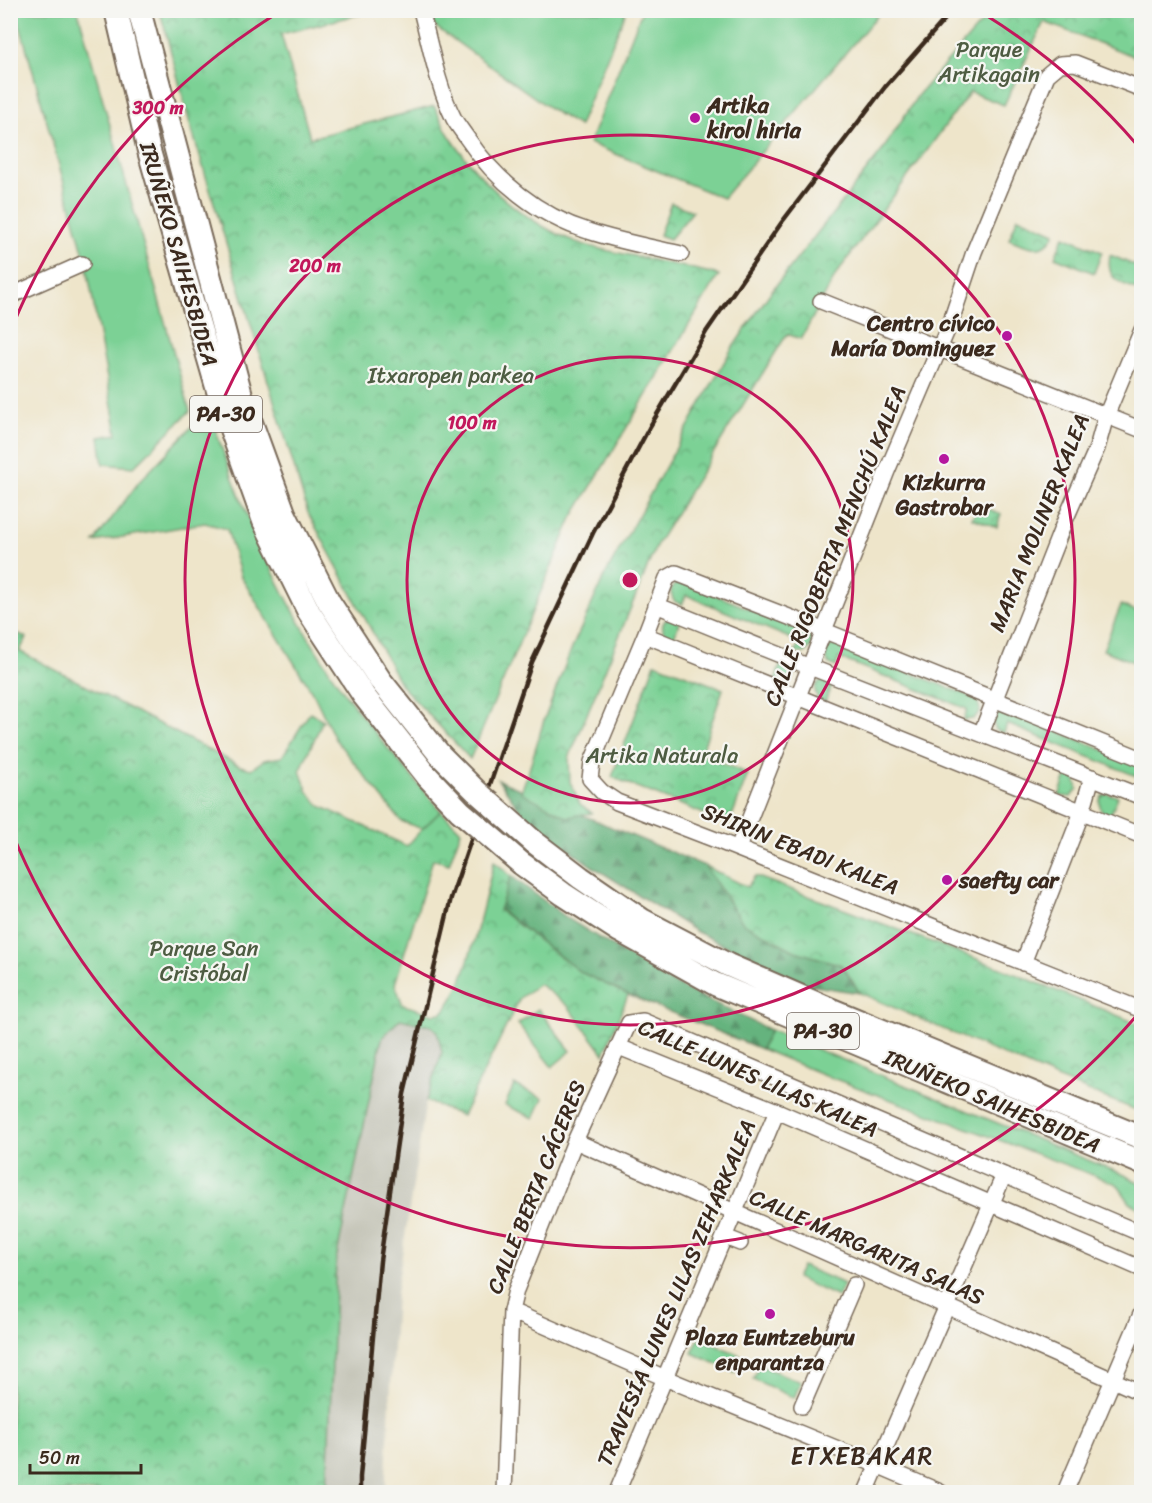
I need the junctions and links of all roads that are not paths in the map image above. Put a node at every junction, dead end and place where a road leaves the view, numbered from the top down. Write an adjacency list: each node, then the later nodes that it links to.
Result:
1 (116, 10): 29 (highway, IRUÑEKO SAIHESBIDEA / PA-30, bridge)
2 (140, 10): 27 (highway, IRUÑEKO SAIHESBIDEA / PA-30, bridge)
3 (421, 10): 5 (street)
4 (1142, 89): 10 (street, CALLE RIGOBERTA MENCHÚ KALEA)
5 (681, 254)
6 (82, 264): 7 (street)
7 (10, 296)
8 (821, 301): 10 (street)
9 (1142, 330): 11 (street, MARIA MOLINER KALEA)
10 (940, 349): 11 (street); 14 (street, CALLE RIGOBERTA MENCHÚ KALEA)
11 (1106, 416): 12 (street); 18 (street, MARIA MOLINER KALEA)
12 (1142, 430)
13 (656, 605): 14 (street); 15 (street); 16 (street)
14 (825, 631): 16 (street, CALLE RIGOBERTA MENCHÚ KALEA); 18 (street)
15 (645, 635): 17 (street); 25 (street, SHIRIN EBADI KALEA)
16 (810, 667): 17 (street, CALLE RIGOBERTA MENCHÚ KALEA); 19 (street)
17 (798, 698): 23 (street); 25 (street, CALLE RIGOBERTA MENCHÚ KALEA)
18 (993, 699): 19 (street, MARIA MOLINER KALEA); 20 (street)
19 (981, 734): 21 (street)
20 (1142, 759)
21 (1092, 777): 22 (street); 23 (street)
22 (1142, 797)
23 (1082, 812): 24 (street); 26 (street)
24 (1142, 836)
25 (738, 848): 26 (street, SHIRIN EBADI KALEA)
26 (1023, 963): 28 (street, SHIRIN EBADI KALEA)
27 (827, 1008): 32 (highway); 33 (highway, IRUÑEKO SAIHESBIDEA / PA-30)
28 (1142, 1010)
29 (840, 1038): 35 (highway, IRUÑEKO SAIHESBIDEA / PA-30); 37 (highway)
30 (619, 1047): 31 (street, CALLE LUNES LILAS KALEA); 34 (street, CALLE BERTA CÁCERES); 36 (street, CALLE LUNES LILAS KALEA)
31 (777, 1111): 38 (street, CALLE LUNES LILAS KALEA); 39 (street, TRAVESÍA LUNES LILAS ZEHARKALEA)
32 (1142, 1124)
33 (1142, 1138)
34 (575, 1141): 39 (street, CALLE MARGARITA SALAS); 46 (street, CALLE BERTA CÁCERES)
35 (1142, 1163)
36 (1004, 1175): 38 (street); 40 (street, CALLE LUNES LILAS KALEA)
37 (1142, 1178)
38 (991, 1205): 43 (street, CALLE LUNES LILAS KALEA); 45 (street)
39 (734, 1212): 41 (street, TRAVESÍA LUNES LILAS ZEHARKALEA); 45 (street, CALLE MARGARITA SALAS)
40 (1142, 1234)
41 (725, 1237): 42 (street); 48 (street, TRAVESÍA LUNES LILAS ZEHARKALEA)
42 (740, 1243)
43 (1142, 1269)
44 (854, 1285): 51 (street)
45 (947, 1307): 49 (street, CALLE MARGARITA SALAS); 52 (street)
46 (511, 1311): 48 (street); 53 (street, CALLE BERTA CÁCERES)
47 (1142, 1312): 49 (street)
48 (665, 1378): 52 (street); 54 (street, TRAVESÍA LUNES LILAS ZEHARKALEA)
49 (1112, 1380): 50 (street, CALLE MARGARITA SALAS); 57 (street)
50 (1142, 1393)
51 (802, 1406)
52 (877, 1465): 55 (street); 56 (street)
53 (504, 1492)
54 (617, 1492)
55 (866, 1492)
56 (940, 1492)
57 (1065, 1492)

